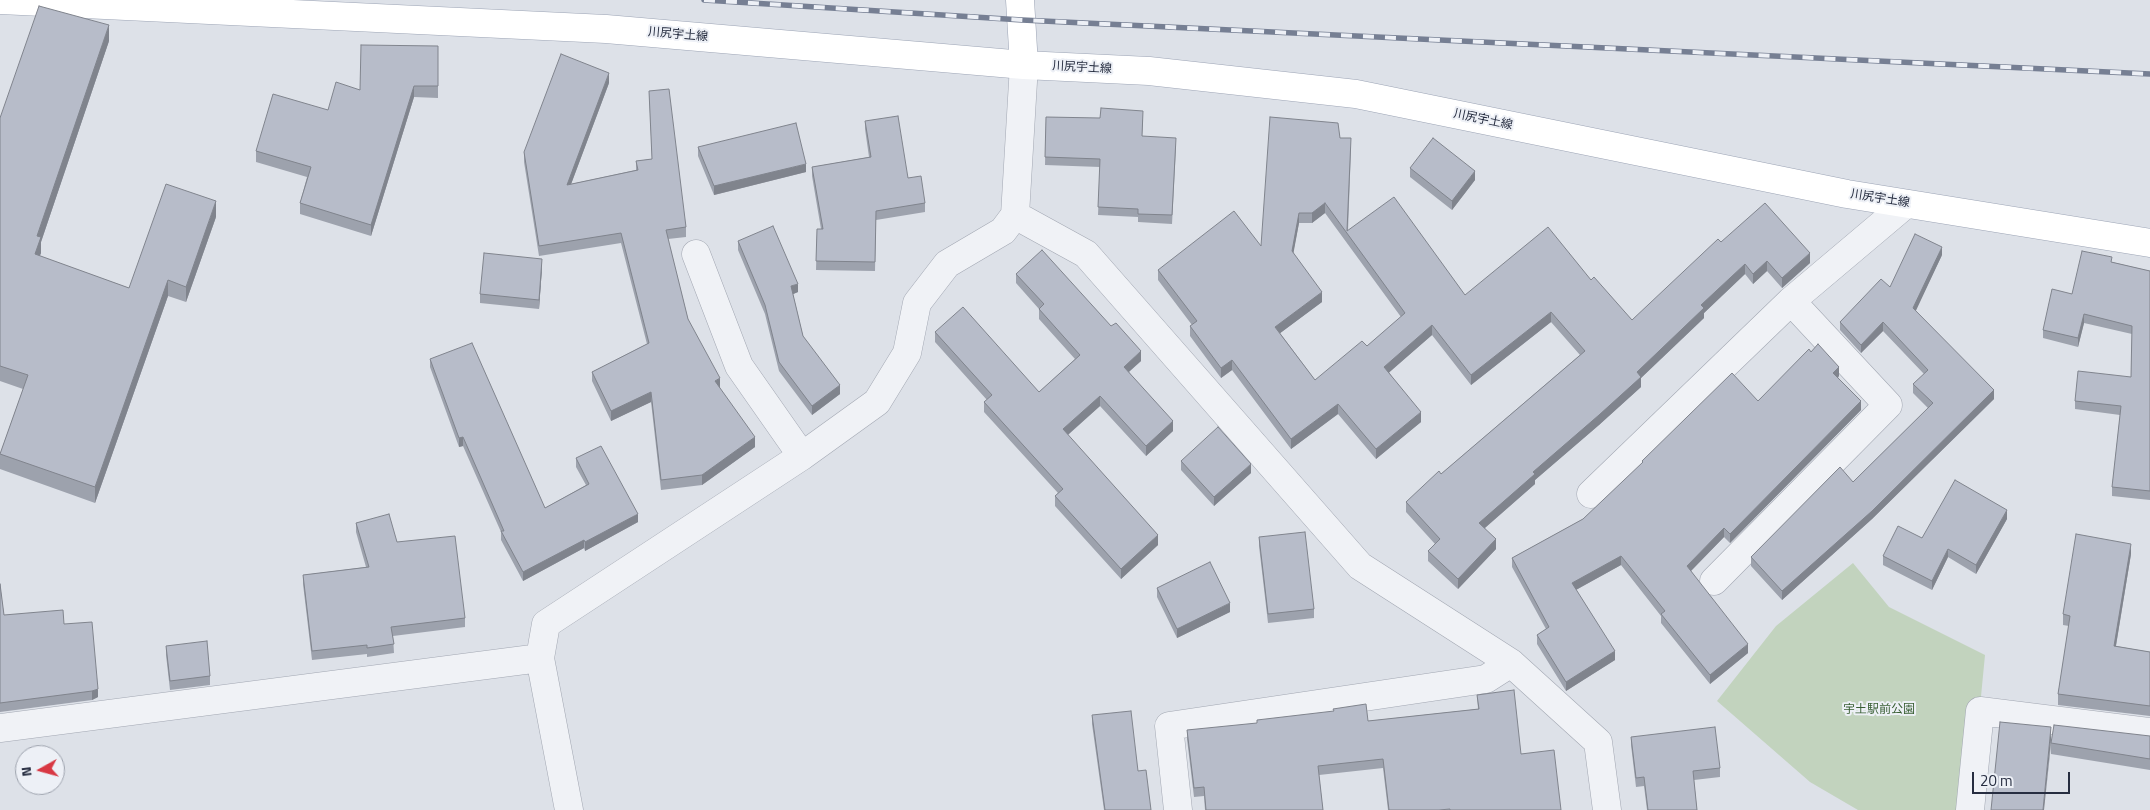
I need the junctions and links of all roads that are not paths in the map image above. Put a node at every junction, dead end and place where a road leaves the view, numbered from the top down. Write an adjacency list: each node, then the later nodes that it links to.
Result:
1 (0, 0): 3 (main road, 川尻宇土線)
2 (1020, 0): 3 (main road)
3 (1024, 65): 4 (main road, 川尻宇土線); 5 (street)
4 (1906, 204): 6 (main road, 川尻宇土線); 8 (street)
5 (1015, 215): 9 (street); 13 (street)
6 (2150, 243)
7 (696, 254): 9 (street)
8 (1791, 300): 10 (street); 11 (street)
9 (802, 456): 12 (street)
10 (1591, 494)
11 (1714, 582)
12 (540, 658): 14 (street); 16 (street)
13 (1511, 663): 17 (street); 18 (street)
14 (0, 728)
15 (2150, 732): 19 (street)
16 (569, 810)
17 (1178, 810)
18 (1607, 810)
19 (1970, 810)

